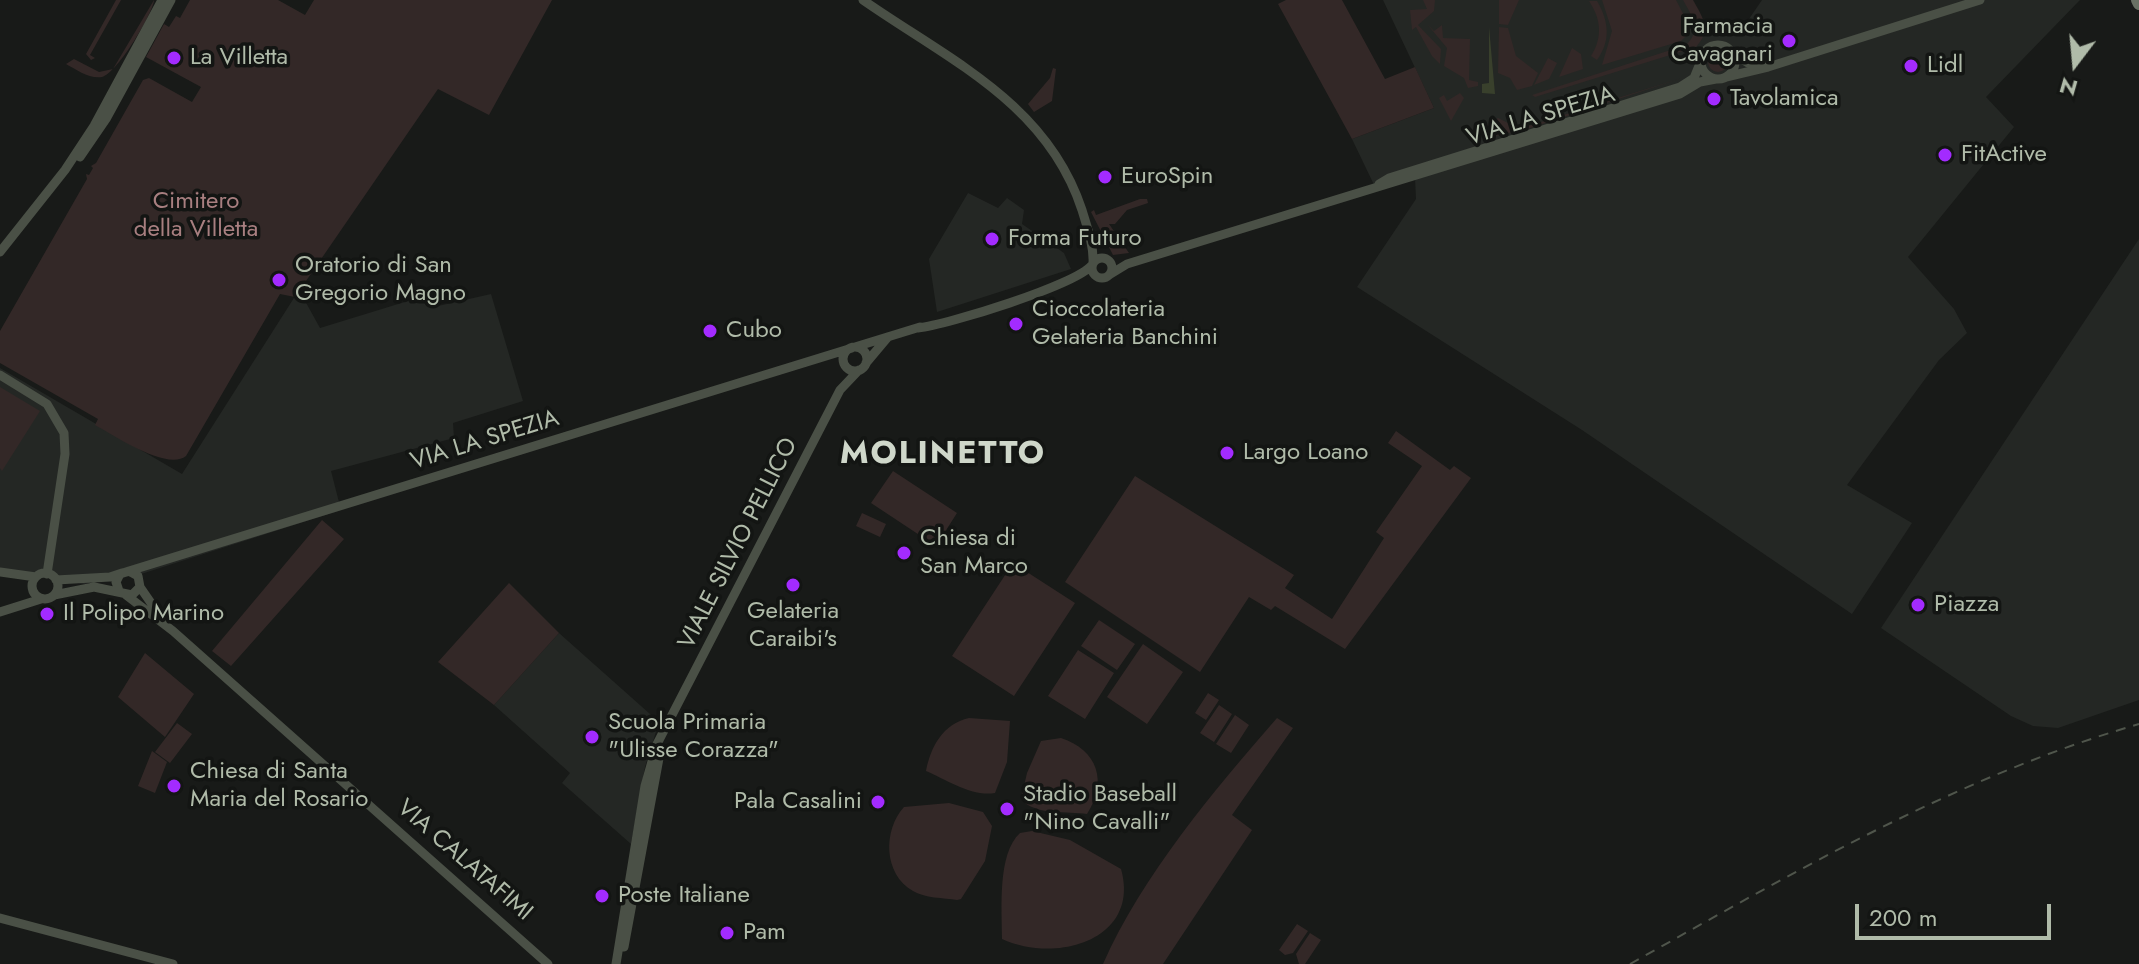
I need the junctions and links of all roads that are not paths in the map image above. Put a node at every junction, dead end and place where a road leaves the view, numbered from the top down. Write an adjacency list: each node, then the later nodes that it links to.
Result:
1 (162, 0): 10 (main road)
2 (171, 0): 10 (main road)
3 (863, 0): 12 (main road)
4 (1980, 0): 6 (main road, VIA LA SPEZIA)
5 (1731, 51): 6 (main road, VIA LA SPEZIA); 7 (main road, VIA LA SPEZIA); 8 (main road)
6 (1811, 51): 8 (main road, VIA LA SPEZIA)
7 (1701, 61): 8 (main road); 9 (main road, VIA LA SPEZIA)
8 (1721, 78): 9 (main road, VIA LA SPEZIA)
9 (1607, 115): 11 (main road, VIA LA SPEZIA); 11 (main road, VIA LA SPEZIA)
10 (65, 170): 13 (main road)
11 (1376, 186): 16 (main road, VIA LA SPEZIA)
12 (1088, 227): 14 (main road); 15 (main road)
13 (0, 252)
14 (1108, 261): 15 (main road, VIA LA SPEZIA); 16 (main road, VIA LA SPEZIA); 17 (main road)
15 (1092, 264): 17 (main road); 18 (main road, VIA LA SPEZIA)
16 (1127, 264): 17 (main road, VIA LA SPEZIA)
17 (1103, 276): 18 (main road, VIA LA SPEZIA)
18 (1064, 283): 19 (main road, VIA LA SPEZIA)
19 (889, 338): 20 (main road, VIA LA SPEZIA); 23 (main road, VIA LA SPEZIA)
20 (853, 347): 21 (main road, VIA LA SPEZIA); 22 (main road); 23 (main road)
21 (824, 357): 22 (main road); 26 (main road, VIA LA SPEZIA)
22 (844, 364): 23 (main road); 25 (main road, VIALE SILVIO PELLICO)
23 (863, 367): 25 (main road, VIALE SILVIO PELLICO)
24 (0, 375): 29 (main road)
25 (840, 390): 41 (main road, VIALE SILVIO PELLICO)
26 (159, 563): 28 (main road, VIA LA SPEZIA); 32 (main road)
27 (0, 572): 30 (main road)
28 (126, 572): 31 (main road, VIA LA SPEZIA); 32 (main road); 33 (main road)
29 (47, 574): 30 (main road); 31 (main road)
30 (36, 577): 35 (main road)
31 (56, 580): 34 (main road)
32 (140, 586): 33 (main road); 37 (main road, VIA CALATAFIMI)
33 (122, 593): 34 (main road); 37 (main road, VIA CALATAFIMI)
34 (54, 595): 35 (main road)
35 (41, 599): 36 (main road)
36 (0, 612)
37 (173, 631): 40 (main road, VIA CALATAFIMI)
38 (0, 918): 39 (main road)
39 (173, 964)
40 (548, 964)
41 (619, 964)

